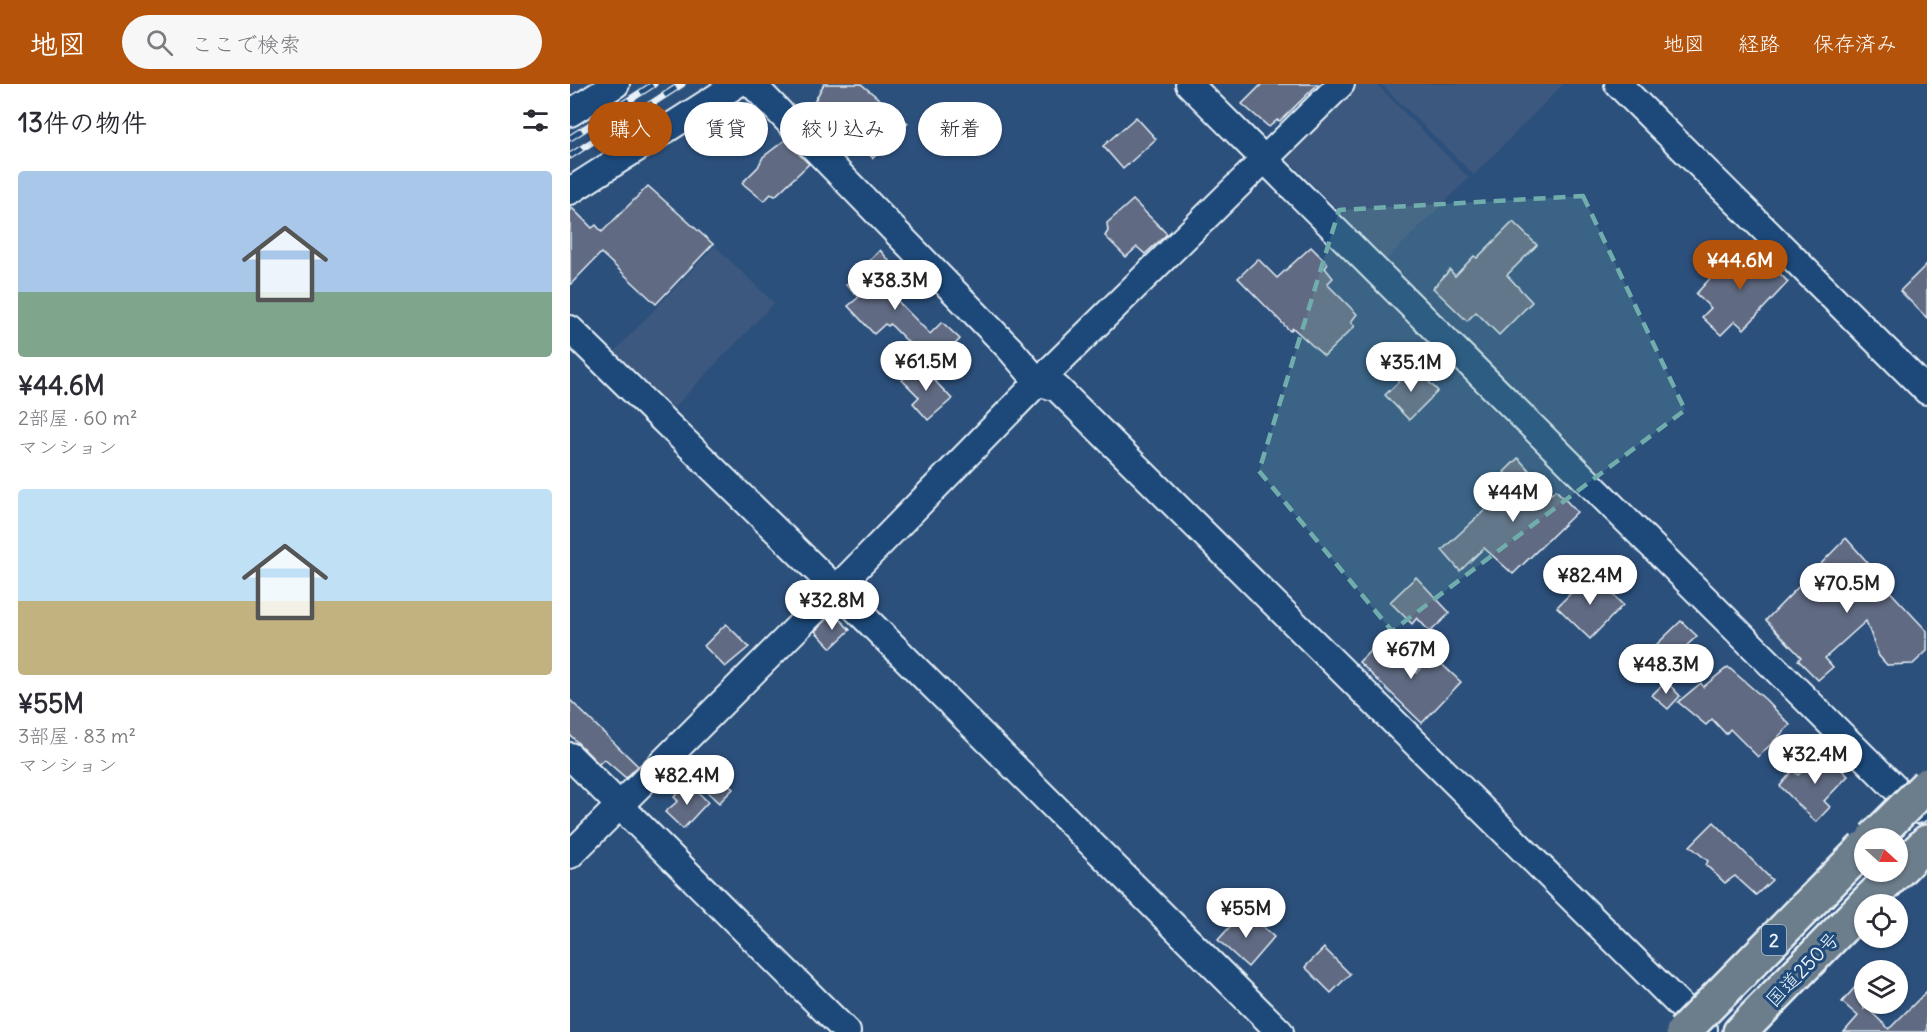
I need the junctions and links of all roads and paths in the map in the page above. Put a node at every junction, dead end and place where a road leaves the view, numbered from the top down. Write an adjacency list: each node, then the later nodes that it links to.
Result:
1 (616, 84): 7 (street)
2 (736, 84): 9 (street)
3 (752, 84): 11 (street)
4 (1190, 84): 8 (street)
5 (1341, 84): 8 (street)
6 (1618, 84): 12 (street)
7 (570, 113)
8 (1264, 160): 11 (street); 15 (street)
9 (570, 191)
10 (570, 329): 13 (street)
11 (1038, 382): 13 (street); 28 (street)
12 (1927, 391)
13 (836, 589): 16 (street); 30 (street)
14 (570, 756): 16 (street)
15 (1924, 798): 17 (highway, bridge); 18 (highway)
16 (620, 805): 20 (street); 29 (street)
17 (1886, 828)
18 (1898, 828)
19 (1927, 842): 24 (highway, 国道250号)
20 (570, 855)
21 (1927, 857): 25 (highway)
22 (1854, 859): 28 (highway, 2, bridge)
23 (1854, 874): 28 (highway, 国道250号)
24 (1876, 894)
25 (1890, 894)
26 (1854, 916): 31 (highway, 国道250号)
27 (1854, 931): 32 (highway)
28 (1696, 1031)
29 (847, 1032)
30 (1280, 1032)
31 (1740, 1032)
32 (1756, 1032)

